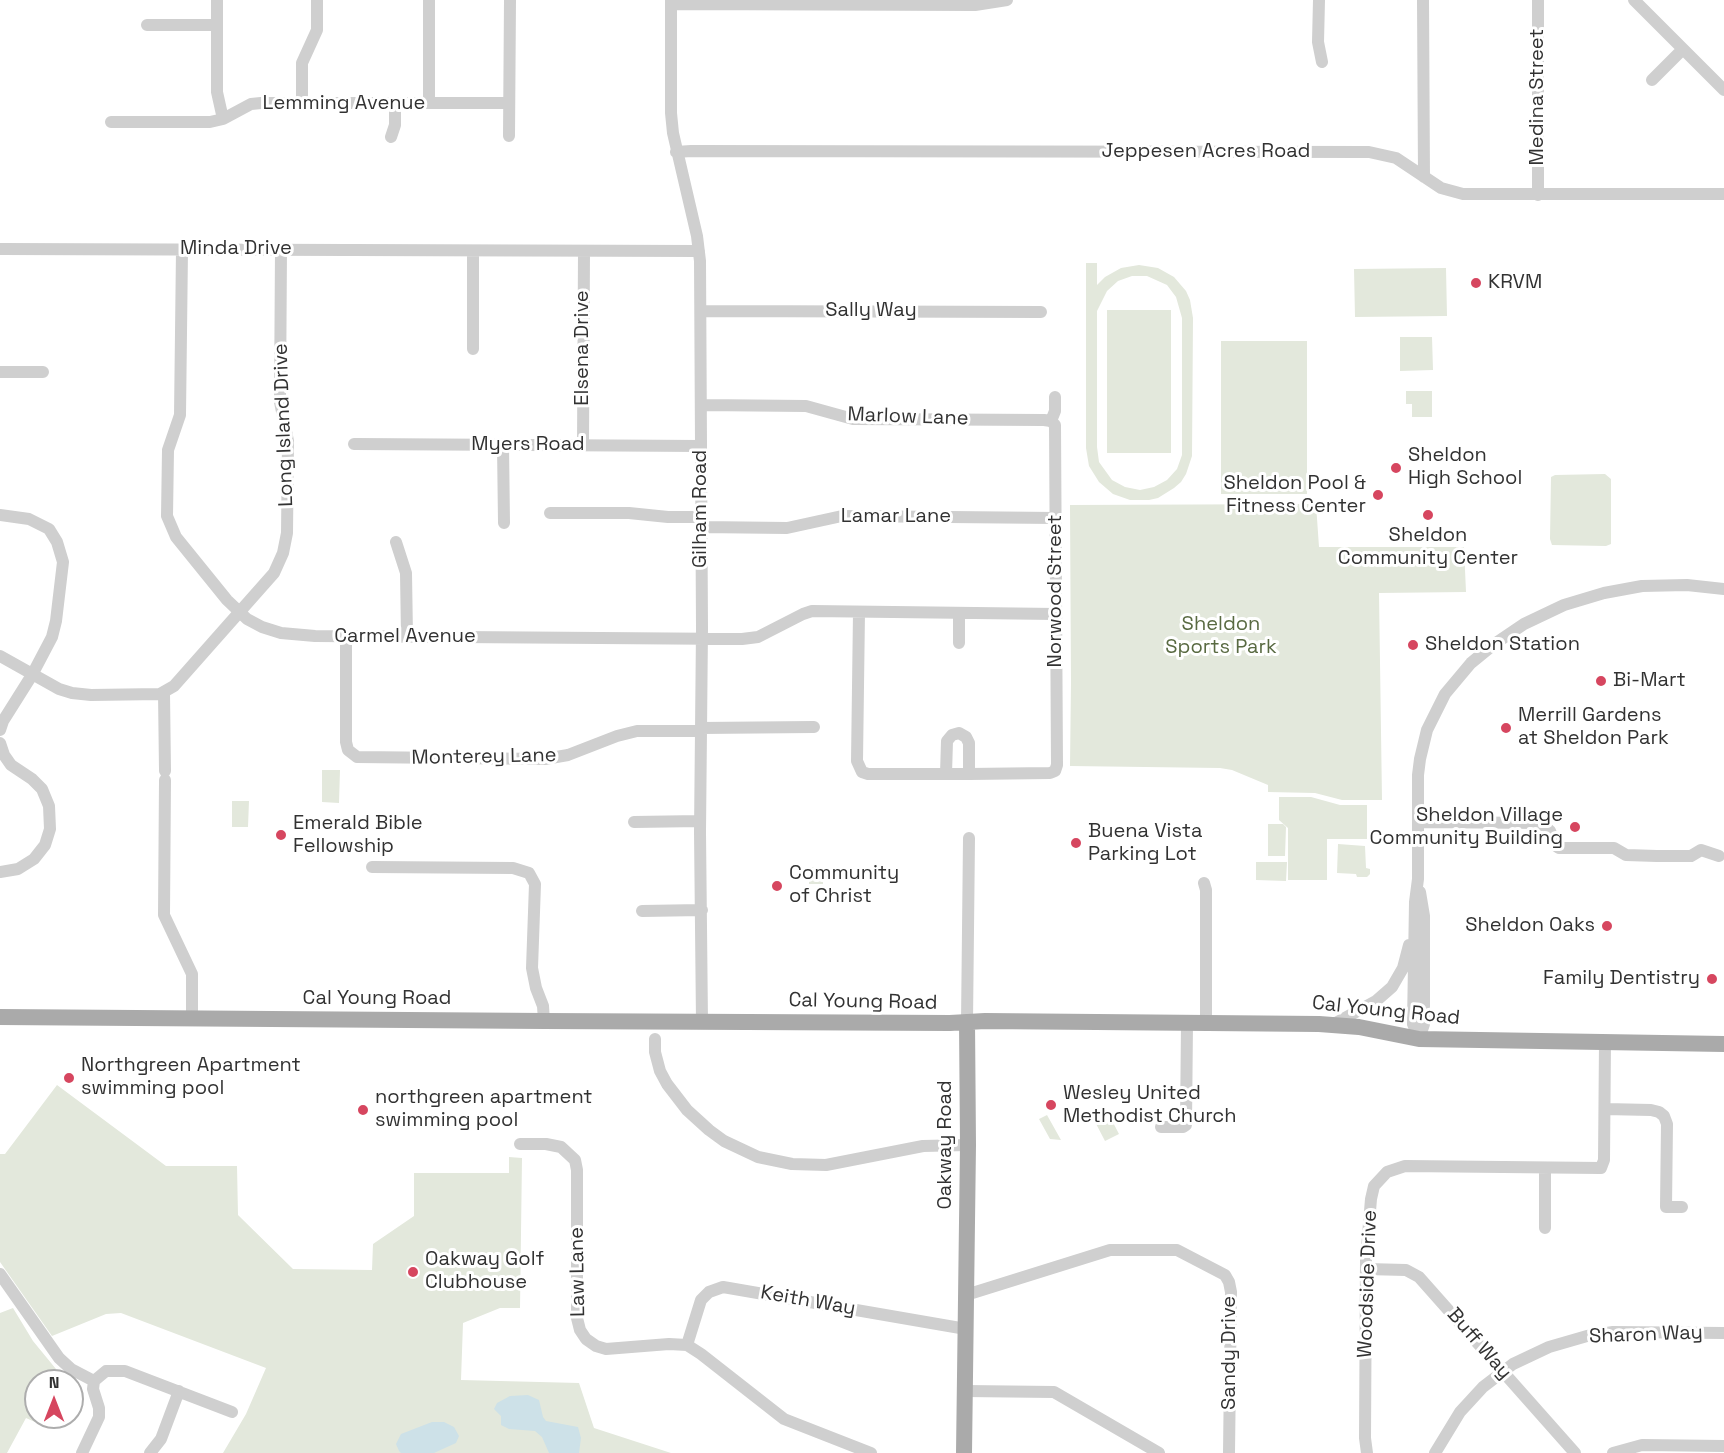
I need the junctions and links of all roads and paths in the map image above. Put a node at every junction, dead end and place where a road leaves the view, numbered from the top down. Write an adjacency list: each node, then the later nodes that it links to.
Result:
1 (217, 0): 14 (street)
2 (317, 0): 19 (street)
3 (429, 0): 21 (street)
4 (510, 0): 22 (street)
5 (1007, 0): 12 (street)
6 (1318, 0): 16 (street)
7 (1423, 0): 28 (street)
8 (1538, 0): 30 (street, Medina Street)
9 (1634, 0): 15 (street)
10 (671, 2): 11 (street); 27 (street, Gilham Road)
11 (775, 2): 12 (street)
12 (875, 2)
13 (147, 25): 14 (street)
14 (216, 25): 23 (street)
15 (1683, 49): 17 (street); 18 (street)
16 (1322, 62)
17 (1652, 80)
18 (1724, 90)
19 (302, 103): 20 (street, Lemming Avenue); 23 (street, Lemming Avenue)
20 (395, 103): 21 (street, Lemming Avenue); 26 (street)
21 (429, 103): 22 (street, Lemming Avenue)
22 (509, 103): 25 (street)
23 (224, 119): 24 (street, Lemming Avenue)
24 (111, 122)
25 (509, 136)
26 (391, 137)
27 (676, 152): 28 (street, Jeppesen Acres Road); 36 (street, Gilham Road)
28 (1424, 177): 30 (street, Jeppesen Acres Road)
29 (1724, 194): 30 (street, Jeppesen Acres Road)
30 (1538, 195)
31 (0, 249): 33 (street, Minda Drive)
32 (281, 249): 33 (street, Minda Drive); 34 (street, Minda Drive); 56 (street, Long Island Drive)
33 (182, 250): 56 (street, Carmel Avenue)
34 (472, 251): 35 (street, Minda Drive); 39 (street)
35 (584, 251): 36 (street, Minda Drive); 47 (street, Elsena Drive)
36 (699, 251): 37 (street, Gilham Road)
37 (701, 311): 38 (street, Sally Way); 43 (street, Gilham Road)
38 (1041, 312)
39 (473, 350)
40 (0, 372): 41 (street)
41 (43, 372)
42 (1055, 397): 44 (street)
43 (701, 405): 44 (street, Marlow Lane); 48 (street, Gilham Road)
44 (1047, 421): 51 (street, Norwood Street)
45 (354, 444): 46 (street, Myers Road)
46 (504, 445): 47 (street, Myers Road); 53 (street)
47 (583, 446): 48 (street, Myers Road)
48 (701, 446): 52 (street, Gilham Road)
49 (550, 513): 52 (street, Lamar Lane)
50 (0, 515): 65 (street)
51 (1056, 518): 52 (street, Lamar Lane); 59 (street, Norwood Street)
52 (701, 522): 62 (street, Gilham Road)
53 (504, 523)
54 (396, 542): 60 (street)
55 (1724, 589): 75 (street)
56 (239, 612): 61 (street, Carmel Avenue); 66 (street, Long Island Drive)
57 (859, 612): 58 (street, Carmel Avenue); 62 (street, Carmel Avenue); 71 (street)
58 (960, 613): 59 (street, Carmel Avenue); 63 (street)
59 (1056, 614): 72 (street, Norwood Street)
60 (407, 636): 61 (street, Carmel Avenue); 62 (street, Carmel Avenue)
61 (346, 637): 69 (street, Monterey Lane)
62 (701, 638): 69 (street, Gilham Road)
63 (959, 643)
64 (0, 656): 65 (street)
65 (32, 675): 66 (street); 68 (street)
66 (164, 693): 86 (street)
67 (814, 727): 69 (street, Monterey Lane)
68 (0, 730)
69 (700, 730): 73 (street, Gilham Road)
70 (0, 743): 79 (street)
71 (946, 774): 72 (street); 72 (street)
72 (969, 774)
73 (700, 821): 74 (street); 83 (street, Gilham Road)
74 (634, 822)
75 (1418, 822): 77 (street); 80 (street)
76 (969, 838): 89 (street, Oakway Road)
77 (1719, 856)
78 (372, 867): 87 (street)
79 (0, 872)
80 (1418, 879): 82 (street); 94 (street)
81 (1204, 884): 91 (street)
82 (1414, 902): 92 (street); 94 (street)
83 (702, 910): 84 (street); 88 (street, Gilham Road)
84 (642, 911)
85 (0, 1017): 86 (main road, Cal Young Road)
86 (192, 1018): 87 (main road, Cal Young Road)
87 (544, 1022): 88 (main road, Cal Young Road)
88 (702, 1022): 89 (main road, Cal Young Road)
89 (968, 1022): 90 (main road, Cal Young Road); 100 (main road, Oakway Road)
90 (1187, 1023): 91 (main road, Cal Young Road); 98 (street)
91 (1206, 1023): 92 (main road, Cal Young Road)
92 (1332, 1025): 94 (main road, Cal Young Road)
93 (655, 1039): 100 (street)
94 (1419, 1039): 95 (main road, Cal Young Road)
95 (1605, 1042): 96 (main road, Cal Young Road); 97 (street, Woodside Drive)
96 (1724, 1044)
97 (1605, 1109): 101 (street, Woodside Drive); 102 (street)
98 (1161, 1127)
99 (520, 1144): 109 (street, Law Lane)
100 (968, 1145): 106 (main road, Oakway Road)
101 (1545, 1168): 103 (street); 104 (street, Woodside Drive)
102 (1682, 1207)
103 (1545, 1227)
104 (1366, 1269): 110 (street, Buff Way); 123 (street, Woodside Drive)
105 (0, 1274): 111 (street)
106 (966, 1295): 107 (main road, Oakway Road); 122 (street, Sandy Drive)
107 (966, 1329): 109 (street, Keith Way); 112 (main road, Oakway Road)
108 (1724, 1333): 110 (street, Sharon Way)
109 (687, 1346): 119 (street, Law Lane)
110 (1503, 1371): 124 (street, Sharon Way); 125 (street, Buff Way)
111 (94, 1381): 113 (street); 117 (street)
112 (965, 1391): 120 (main road, Oakway Road); 121 (street)
113 (179, 1392): 114 (street); 118 (street)
114 (232, 1412)
115 (1724, 1446): 116 (street)
116 (1698, 1449): 126 (street)
117 (82, 1453)
118 (150, 1453)
119 (871, 1453)
120 (964, 1453)
121 (1159, 1453)
122 (1229, 1453)
123 (1367, 1453)
124 (1435, 1453)
125 (1575, 1453)
126 (1613, 1453)

